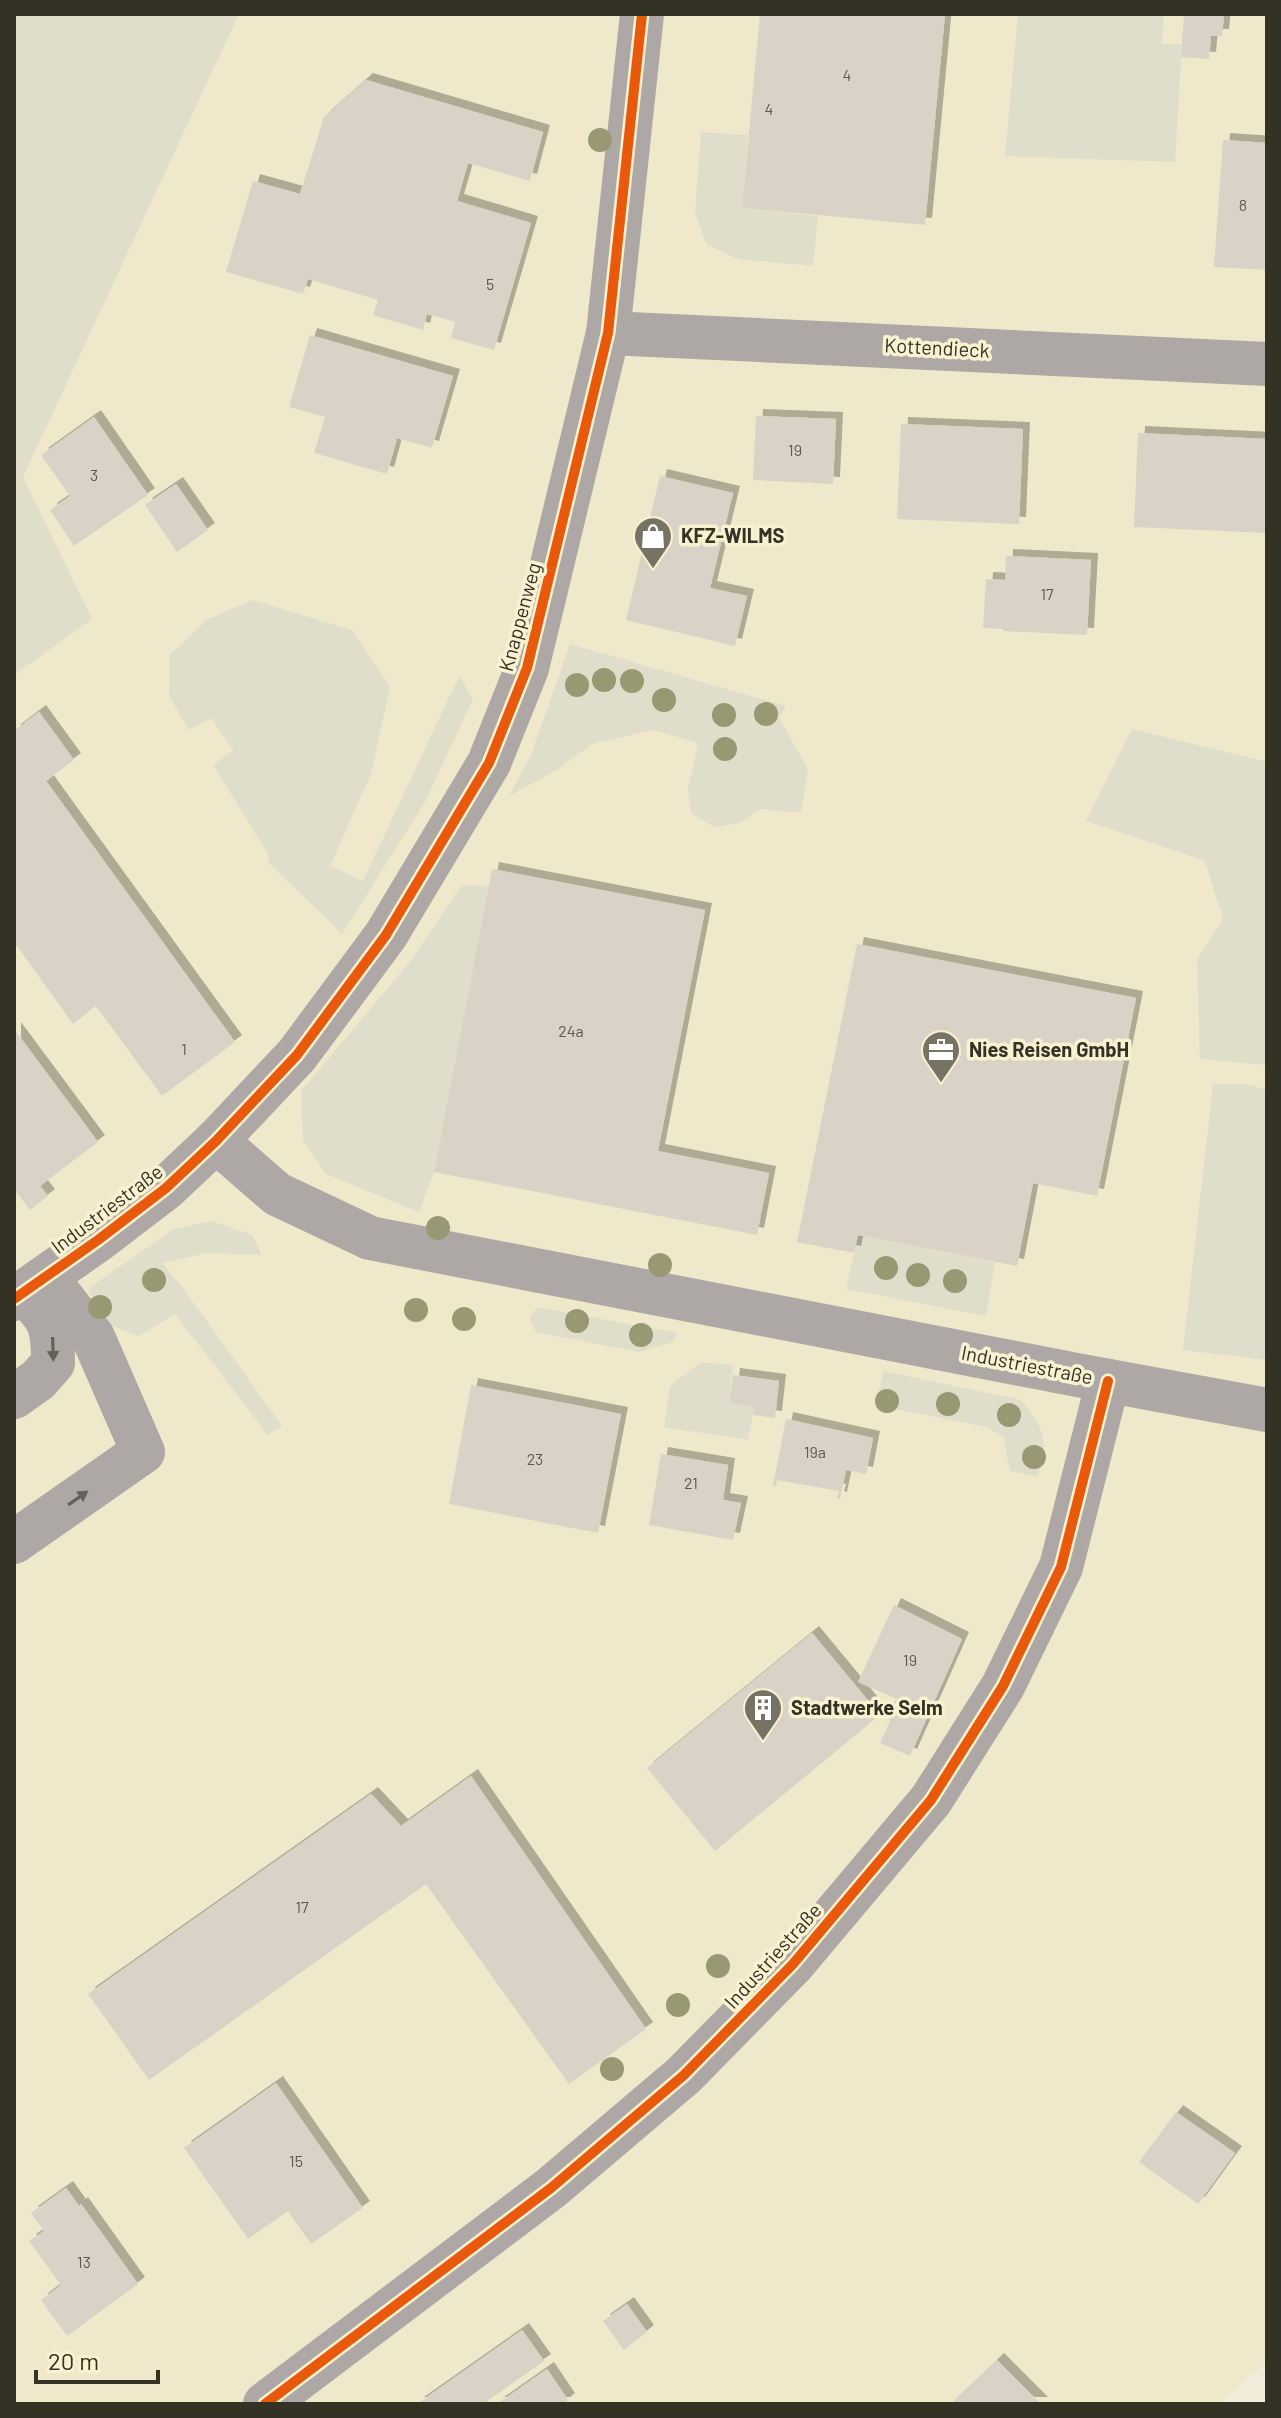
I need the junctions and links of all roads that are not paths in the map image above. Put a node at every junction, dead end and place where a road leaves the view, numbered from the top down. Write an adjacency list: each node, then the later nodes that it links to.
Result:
1 (642, 14): 2 (street, Knappenweg)
2 (608, 333): 3 (street, Kottendieck); 4 (street, Knappenweg)
3 (1267, 364)
4 (216, 1141): 5 (street, Industriestraße); 6 (street, Industriestraße)
5 (28, 1289): 7 (street, one-way to 7); 9 (street, one-way to 5)
6 (1108, 1381): 8 (street); 10 (street, Industriestraße)
7 (14, 1397)
8 (1267, 1410)
9 (14, 1542)
10 (265, 2404)

